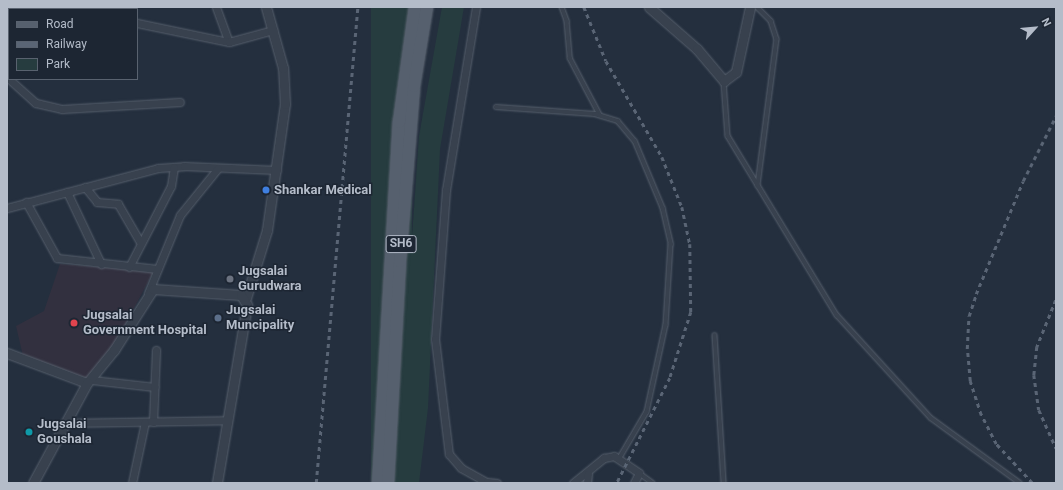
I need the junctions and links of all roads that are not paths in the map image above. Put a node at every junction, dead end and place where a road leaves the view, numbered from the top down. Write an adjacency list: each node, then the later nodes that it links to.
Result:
1 (216, 7): 12 (street)
2 (266, 7): 11 (street)
3 (415, 7): 48 (main road, SH6)
4 (427, 7): 49 (main road, SH6)
5 (476, 7): 44 (street)
6 (562, 7): 17 (lane)
7 (649, 7): 14 (street)
8 (750, 7): 14 (street)
9 (757, 7): 21 (lane)
10 (138, 23): 12 (street)
11 (274, 30): 12 (street); 20 (street)
12 (229, 42)
13 (10, 80): 15 (street)
14 (724, 81): 21 (lane)
15 (180, 102)
16 (496, 107): 17 (lane)
17 (600, 115): 41 (lane)
18 (174, 167): 19 (street); 22 (street); 26 (street)
19 (218, 168): 20 (street); 29 (street)
20 (277, 170): 31 (street)
21 (758, 186): 56 (lane)
22 (85, 187): 23 (street); 26 (street)
23 (67, 192): 24 (street); 27 (street)
24 (26, 202): 25 (street); 27 (street)
25 (7, 208)
26 (140, 242): 28 (street)
27 (101, 264): 28 (street)
28 (129, 266): 29 (street)
29 (157, 269): 30 (street)
30 (148, 293): 31 (street); 35 (street)
31 (246, 298): 37 (street)
32 (715, 335): 55 (lane)
33 (156, 350): 36 (street)
34 (7, 353): 35 (street)
35 (89, 382): 36 (street); 40 (street)
36 (155, 387): 39 (street)
37 (228, 420): 39 (street); 47 (street)
38 (145, 422): 39 (street); 40 (street); 46 (street)
39 (153, 422)
40 (64, 423): 45 (street)
41 (620, 458): 42 (street); 43 (street)
42 (639, 473): 53 (street); 54 (lane)
43 (588, 474): 51 (street); 52 (street)
44 (487, 482): 50 (street)
45 (33, 483)
46 (132, 483)
47 (217, 483)
48 (378, 483)
49 (388, 483)
50 (497, 483)
51 (573, 483)
52 (587, 483)
53 (634, 483)
54 (653, 483)
55 (724, 483)
56 (1020, 483)

